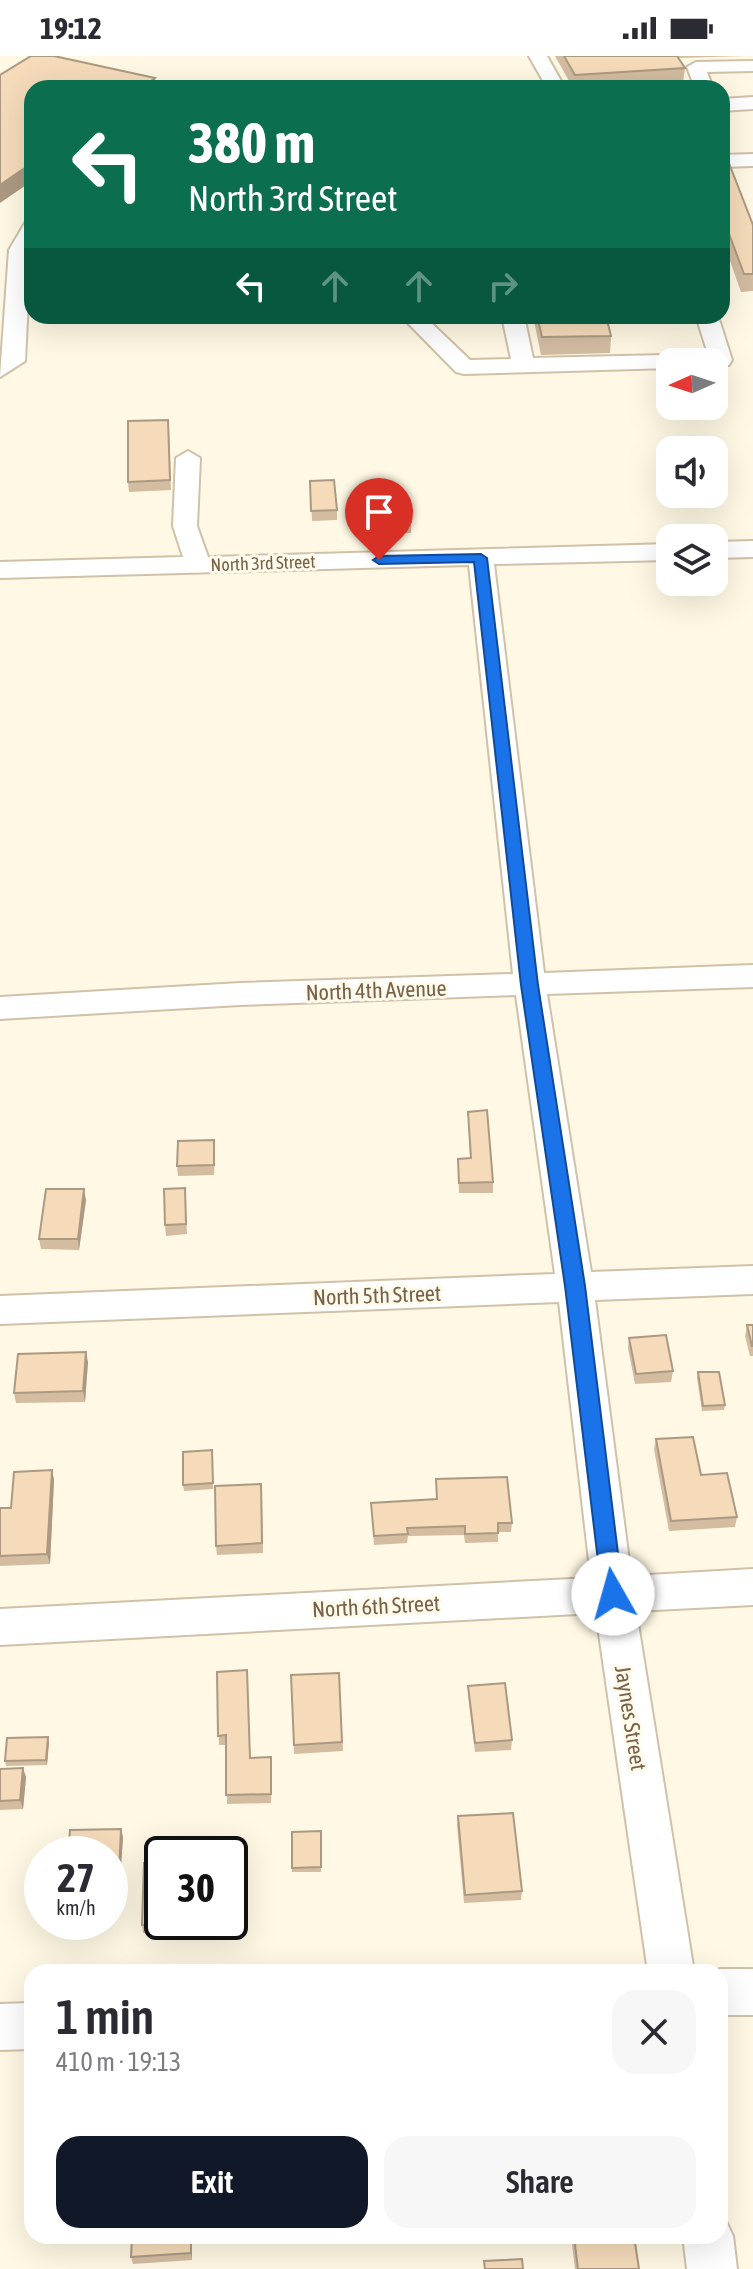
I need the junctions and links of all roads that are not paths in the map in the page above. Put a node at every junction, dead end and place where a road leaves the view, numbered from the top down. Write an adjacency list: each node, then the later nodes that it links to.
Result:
1 (538, 56): 3 (street)
2 (753, 66): 4 (street)
3 (552, 80)
4 (701, 80)
5 (753, 82): 6 (street)
6 (730, 83)
7 (753, 103): 8 (street)
8 (730, 104)
9 (753, 115): 10 (street)
10 (730, 117)
11 (753, 160): 12 (street)
12 (730, 161)
13 (20, 240): 18 (street)
14 (420, 324): 17 (street)
15 (515, 324): 17 (street)
16 (710, 324): 17 (street)
17 (523, 365)
18 (0, 370)
19 (188, 458): 24 (street)
20 (753, 549): 21 (street)
21 (728, 550)
22 (656, 552): 23 (street, North 3rd Street)
23 (481, 558): 24 (street, North 3rd Street); 27 (street, Jaynes Street)
24 (198, 565): 25 (street, North 3rd Street)
25 (0, 570)
26 (753, 976): 27 (street, North 4th Avenue)
27 (530, 985): 28 (street, North 4th Avenue); 30 (street, Jaynes Street)
28 (0, 1008)
29 (753, 1280): 30 (street, North 5th Street)
30 (575, 1286): 31 (street, North 5th Street); 33 (street, Jaynes Street)
31 (0, 1310)
32 (753, 1587): 33 (street, North 6th Street)
33 (613, 1594): 34 (street, North 6th Street); 35 (street, Jaynes Street)
34 (0, 1627)
35 (670, 1964)
36 (728, 1992): 37 (street)
37 (753, 1992)
38 (24, 2026): 39 (street)
39 (0, 2027)
40 (709, 2244): 41 (street)
41 (712, 2269)

